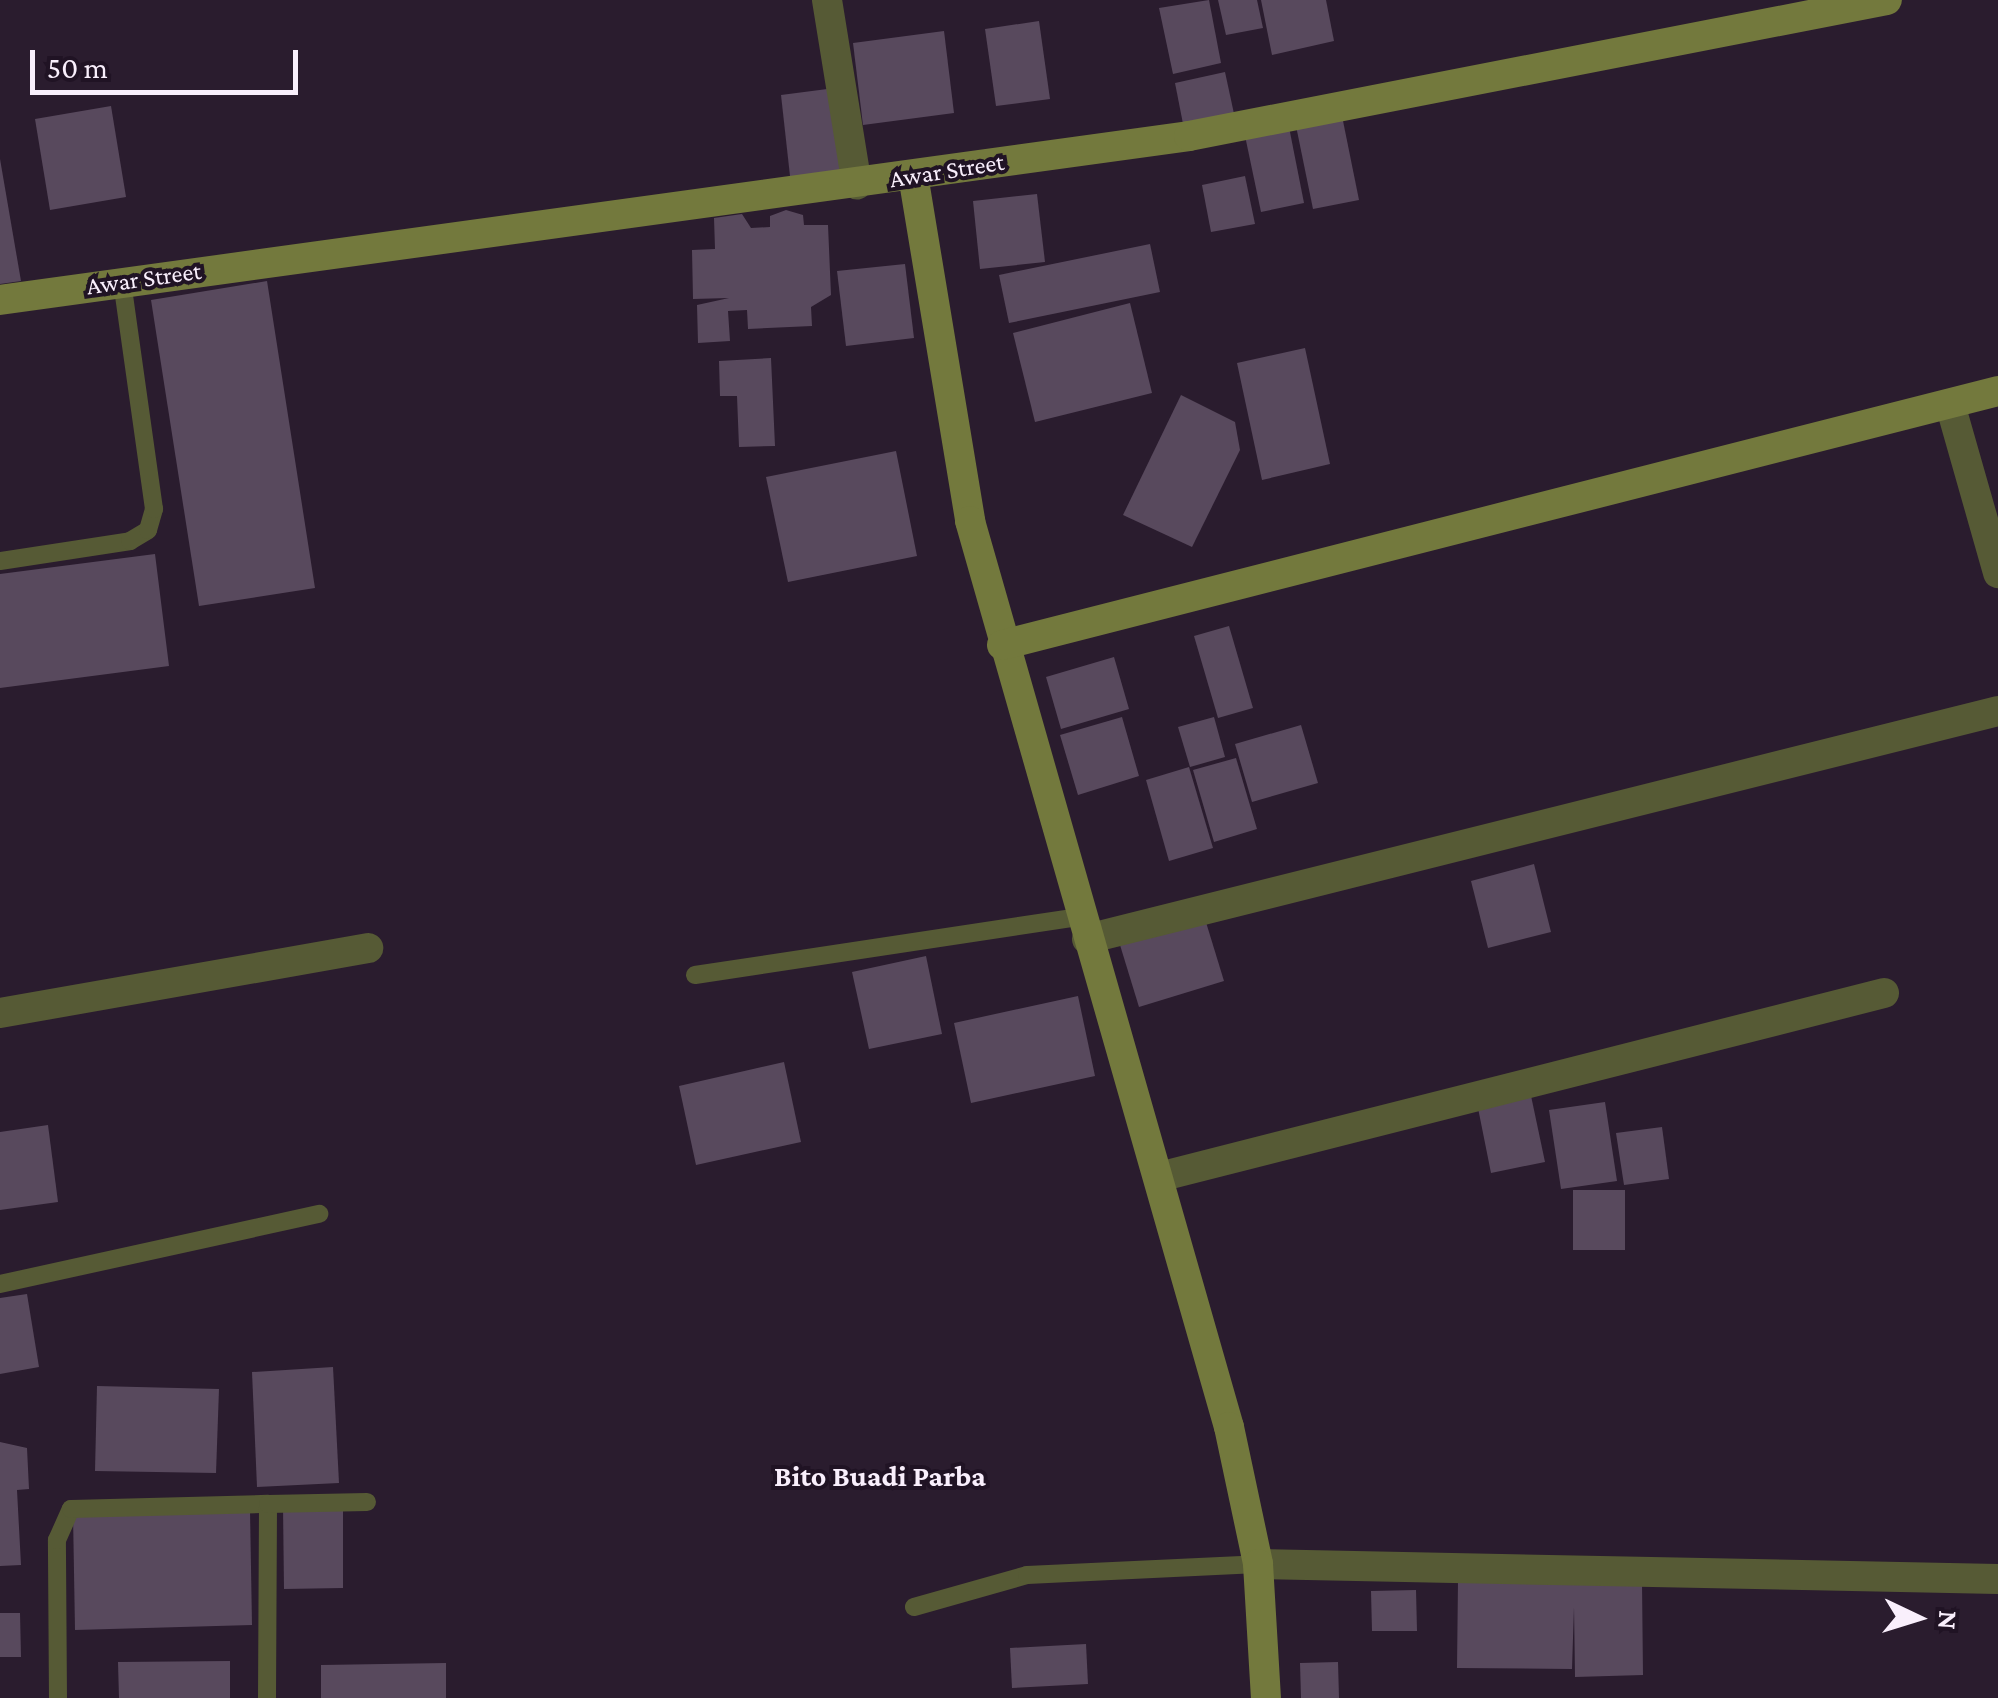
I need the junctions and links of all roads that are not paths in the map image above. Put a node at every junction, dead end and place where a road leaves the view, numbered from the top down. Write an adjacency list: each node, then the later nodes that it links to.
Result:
1 (827, 0): 4 (street)
2 (1887, 0): 3 (main road, Awar Street)
3 (913, 175): 4 (main road, Awar Street); 11 (main road)
4 (857, 185): 5 (main road, Awar Street)
5 (122, 281): 6 (main road, Awar Street); 9 (lane)
6 (0, 300)
7 (1998, 391): 8 (main road)
8 (1950, 404): 10 (street); 11 (main road)
9 (0, 562)
10 (1998, 574)
11 (1002, 645): 13 (main road)
12 (1998, 710): 13 (street)
13 (1084, 928): 15 (lane); 18 (main road)
14 (368, 948): 17 (street)
15 (696, 975)
16 (1884, 993): 18 (street)
17 (0, 1013)
18 (1160, 1177): 23 (main road)
19 (318, 1214): 20 (lane)
20 (0, 1284)
21 (367, 1502): 22 (lane)
22 (268, 1504): 26 (lane); 27 (lane)
23 (1258, 1564): 24 (street); 25 (lane); 28 (main road)
24 (1998, 1579)
25 (914, 1607)
26 (58, 1698)
27 (267, 1698)
28 (1266, 1698)

